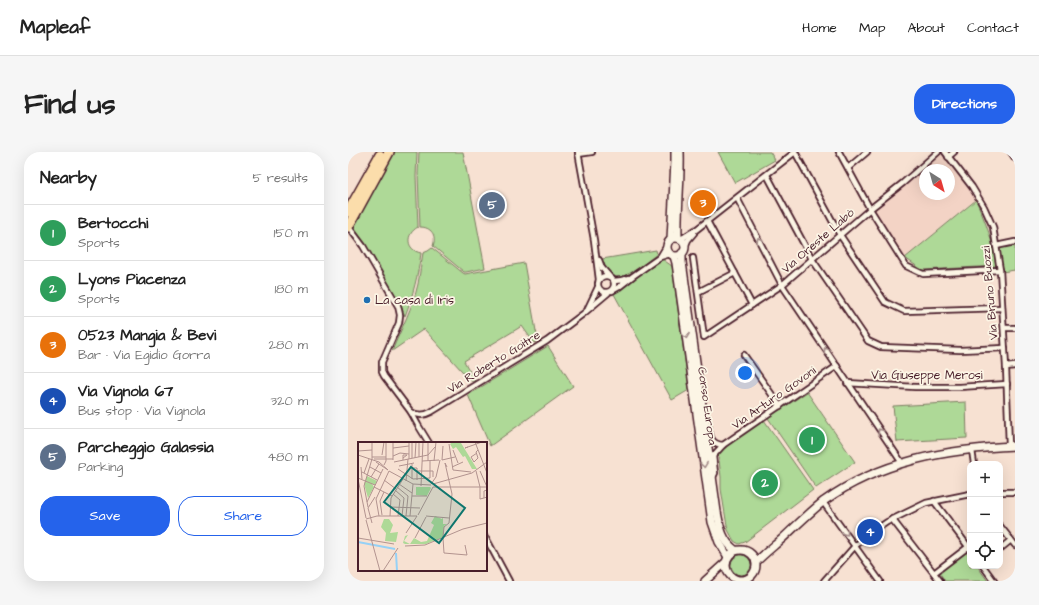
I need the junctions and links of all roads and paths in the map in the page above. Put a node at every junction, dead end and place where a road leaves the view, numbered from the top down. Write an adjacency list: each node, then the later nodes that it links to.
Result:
1 (382, 152): 20 (highway)
2 (389, 152): 22 (highway)
3 (592, 152): 13 (street)
4 (675, 152): 25 (main road)
5 (680, 152): 25 (main road, Corso Europa)
6 (795, 152): 17 (street); 24 (street)
7 (839, 152): 16 (street)
8 (867, 152): 16 (street)
9 (938, 152): 19 (street, Via Oreste Labò)
10 (945, 152): 14 (street, Via Bruno Buozzi)
11 (954, 152): 14 (street)
12 (1011, 152): 15 (street)
13 (578, 153): 30 (street)
14 (948, 157): 27 (street, Via Bruno Buozzi)
15 (1015, 158)
16 (848, 168): 19 (street)
17 (767, 175): 18 (street); 32 (street)
18 (737, 198): 21 (street); 39 (street, one-way to 18)
19 (870, 209): 24 (street, Via Oreste Labò); 33 (street)
20 (348, 212)
21 (707, 221): 23 (street); 34 (street)
22 (350, 229): 57 (street)
23 (697, 229): 25 (street); 28 (street)
24 (840, 235): 32 (street, Via Oreste Labò); 44 (street)
25 (677, 239): 28 (main road, Corso Europa); 29 (main road)
26 (1015, 242): 27 (street)
27 (996, 246): 33 (street, Via Bruno Buozzi)
28 (684, 250): 29 (main road); 56 (main road, Corso Europa)
29 (670, 252): 36 (street, Via Roberto Goitre); 82 (main road, Corso Europa, one-way to 82)
30 (596, 255): 35 (street); 37 (street)
31 (692, 258): 42 (street)
32 (812, 259): 39 (street, Via Oreste Labò); 48 (street)
33 (1000, 270): 44 (street, Via Bruno Buozzi)
34 (735, 273): 42 (street); 43 (street)
35 (609, 276): 37 (street); 38 (street)
36 (633, 276): 38 (street, Via Roberto Goitre); 41 (street, Via Roberto Goitre)
37 (599, 280): 40 (street)
38 (614, 281): 41 (street)
39 (782, 285): 43 (street, Via Oreste Labò); 50 (street, one-way to 39)
40 (598, 287): 41 (street); 45 (street, Via Roberto Goitre)
41 (610, 292): 45 (street, Via Roberto Goitre)
42 (698, 292): 43 (street, Via Oreste Labò)
43 (752, 305)
44 (1002, 308): 46 (street, Via Bruno Buozzi)
45 (584, 314): 57 (street, Via Roberto Goitre)
46 (1004, 328): 47 (street); 48 (street, Via Bruno Buozzi)
47 (1015, 328)
48 (1005, 348): 52 (street, Via Bruno Buozzi)
49 (744, 355): 55 (street)
50 (837, 366): 53 (street); 55 (street, Via Arturo Govoni)
51 (1015, 366): 52 (street)
52 (1006, 367): 54 (street, Via Bruno Buozzi)
53 (847, 383): 54 (street, Via Giuseppe Merosi); 63 (street, one-way to 53)
54 (1007, 384): 60 (street, Via Bruno Buozzi)
55 (780, 406): 59 (street, Via Arturo Govoni)
56 (703, 410): 59 (street); 64 (main road, Corso Europa)
57 (411, 412): 58 (street)
58 (428, 442)
59 (722, 445): 64 (street, Via Arturo Govoni)
60 (1012, 446): 61 (main road)
61 (972, 450): 62 (street); 63 (main road)
62 (974, 461)
63 (902, 463): 69 (main road)
64 (712, 479): 80 (main road, Corso Europa)
65 (1003, 492): 66 (street)
66 (1015, 492)
67 (967, 495): 68 (street)
68 (934, 501): 70 (street); 75 (street)
69 (824, 502): 74 (main road); 76 (street, one-way to 76)
70 (892, 519): 76 (street); 85 (street)
71 (1003, 530): 73 (street)
72 (487, 540): 89 (street)
73 (1011, 540): 77 (street); 78 (street)
74 (776, 544): 81 (main road); 83 (main road)
75 (967, 545)
76 (855, 546): 88 (street); 91 (street)
77 (1015, 546)
78 (1003, 547)
79 (967, 549): 85 (street)
80 (736, 550): 81 (main road); 82 (main road)
81 (751, 553): 83 (main road)
82 (727, 559): 87 (main road); 90 (main road)
83 (756, 562): 86 (main road)
84 (985, 569): 93 (street)
85 (934, 573): 92 (street)
86 (755, 577): 87 (main road)
87 (736, 579): 90 (main road)
88 (826, 580)
89 (509, 581)
90 (705, 581)
91 (880, 581)
92 (940, 581)
93 (994, 581)

